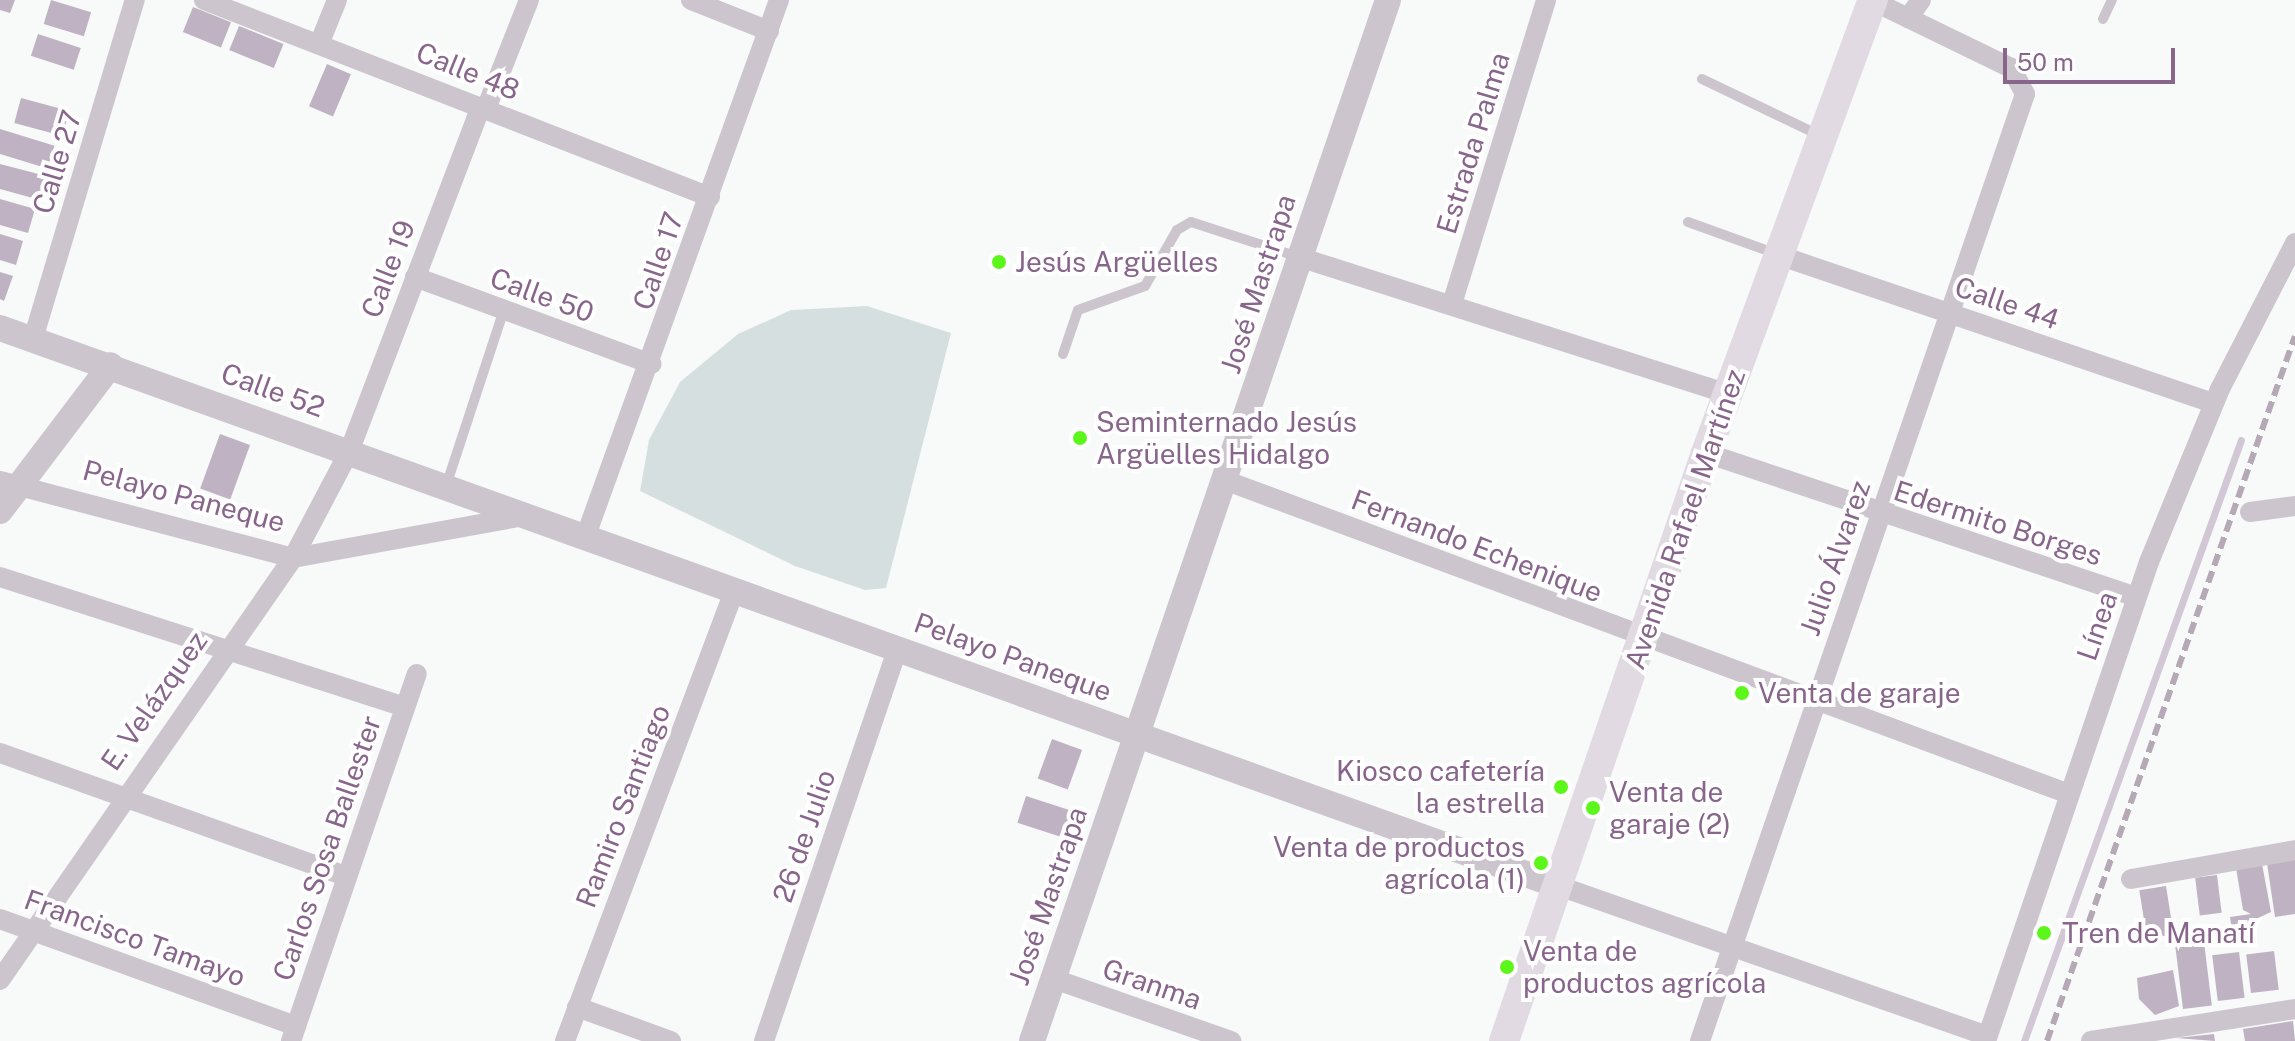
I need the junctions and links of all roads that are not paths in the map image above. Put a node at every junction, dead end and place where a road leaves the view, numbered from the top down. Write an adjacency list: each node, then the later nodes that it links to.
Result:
1 (135, 0): 29 (street, Calle 27)
2 (204, 0): 15 (street, Calle 48)
3 (337, 0): 15 (street)
4 (529, 0): 17 (street, Calle 19)
5 (691, 0): 14 (street)
6 (779, 0): 14 (street, Calle 17)
7 (1388, 0): 23 (street, José Mastrapa)
8 (1546, 0): 25 (street, Estrada Palma)
9 (1872, 0): 12 (street); 18 (main road, Avenida Rafael Martínez)
10 (1921, 0): 12 (street)
11 (2112, 0): 13 (lane)
12 (1908, 18): 27 (street, Julio Álvarez)
13 (2103, 19)
14 (769, 31): 19 (street, Calle 17)
15 (320, 42): 17 (street, Calle 48)
16 (1702, 79): 18 (lane)
17 (484, 108): 19 (street, Calle 48); 24 (street, Calle 19)
18 (1824, 137): 22 (main road, Avenida Rafael Martínez)
19 (710, 197): 31 (street, Calle 17)
20 (1688, 222): 22 (lane)
21 (2295, 243): 34 (street, Línea)
22 (1781, 256): 27 (street, Calle 44); 33 (main road, Avenida Rafael Martínez)
23 (1299, 257): 25 (street); 30 (lane); 37 (street, José Mastrapa)
24 (415, 277): 26 (street, Calle 50); 35 (street, Calle 19)
25 (1452, 304): 33 (street)
26 (504, 310): 31 (street, Calle 50); 39 (lane)
27 (1951, 313): 34 (street, Calle 44); 43 (street, Julio Álvarez)
28 (0, 328): 29 (street, Calle 52)
29 (33, 339): 32 (street, Calle 52)
30 (1063, 354)
31 (651, 364): 45 (street, Calle 17)
32 (111, 365): 35 (street, Calle 52); 38 (street)
33 (1727, 394): 36 (main road, Avenida Rafael Martínez)
34 (2214, 403): 49 (street, Línea)
35 (349, 452): 39 (street, Calle 52); 46 (street, E. Velázquez)
36 (1706, 453): 43 (street, Edermito Borges); 50 (main road, Avenida Rafael Martínez)
37 (1227, 481): 50 (street, Fernando Echenique); 56 (street, José Mastrapa)
38 (9, 483): 41 (street); 46 (street, Pelayo Paneque)
39 (445, 488): 44 (street, Calle 52)
40 (2295, 506): 42 (street)
41 (0, 511)
42 (2250, 512)
43 (1879, 514): 49 (street, Edermito Borges); 54 (street, Julio Álvarez)
44 (524, 516): 45 (street, Pelayo Paneque); 46 (street, Pelayo Paneque)
45 (585, 538): 48 (street, Pelayo Paneque)
46 (293, 558): 51 (street, E. Velázquez)
47 (0, 577): 51 (street)
48 (734, 591): 52 (street, Pelayo Paneque); 69 (street, Ramiro Santiago)
49 (2137, 597): 58 (street, Línea)
50 (1642, 639): 54 (street, Fernando Echenique); 63 (main road, Avenida Rafael Martínez)
51 (226, 648): 55 (street); 59 (street, E. Velázquez)
52 (897, 650): 56 (street, Pelayo Paneque); 76 (street, 26 de Julio)
53 (417, 674): 55 (street, Carlos Sosa Ballester)
54 (1816, 701): 58 (street, Fernando Echenique); 66 (street, Julio Álvarez)
55 (404, 707): 61 (street, Carlos Sosa Ballester)
56 (1137, 735): 63 (street, Pelayo Paneque); 67 (street, José Mastrapa)
57 (0, 753): 59 (street)
58 (2069, 794): 72 (street, Línea)
59 (122, 796): 61 (street); 65 (street, E. Velázquez)
60 (2295, 850): 62 (street)
61 (346, 876): 71 (street, Carlos Sosa Ballester)
62 (2131, 879)
63 (1559, 886): 66 (street, Pelayo Paneque); 79 (main road, Avenida Rafael Martínez)
64 (0, 919): 65 (street, Francisco Tamayo)
65 (35, 930): 68 (street, E. Velázquez); 71 (street, Francisco Tamayo)
66 (1731, 952): 72 (street, Pelayo Paneque); 80 (street, Julio Álvarez)
67 (1054, 979): 77 (street, José Mastrapa); 78 (street, Granma)
68 (0, 980)
69 (577, 1007): 74 (street, Ramiro Santiago); 75 (street)
70 (2295, 1009): 73 (street)
71 (294, 1034)
72 (1987, 1038)
73 (2091, 1039)
74 (565, 1041)
75 (671, 1041)
76 (764, 1041)
77 (1032, 1041)
78 (1231, 1041)
79 (1504, 1041)
80 (1700, 1041)

